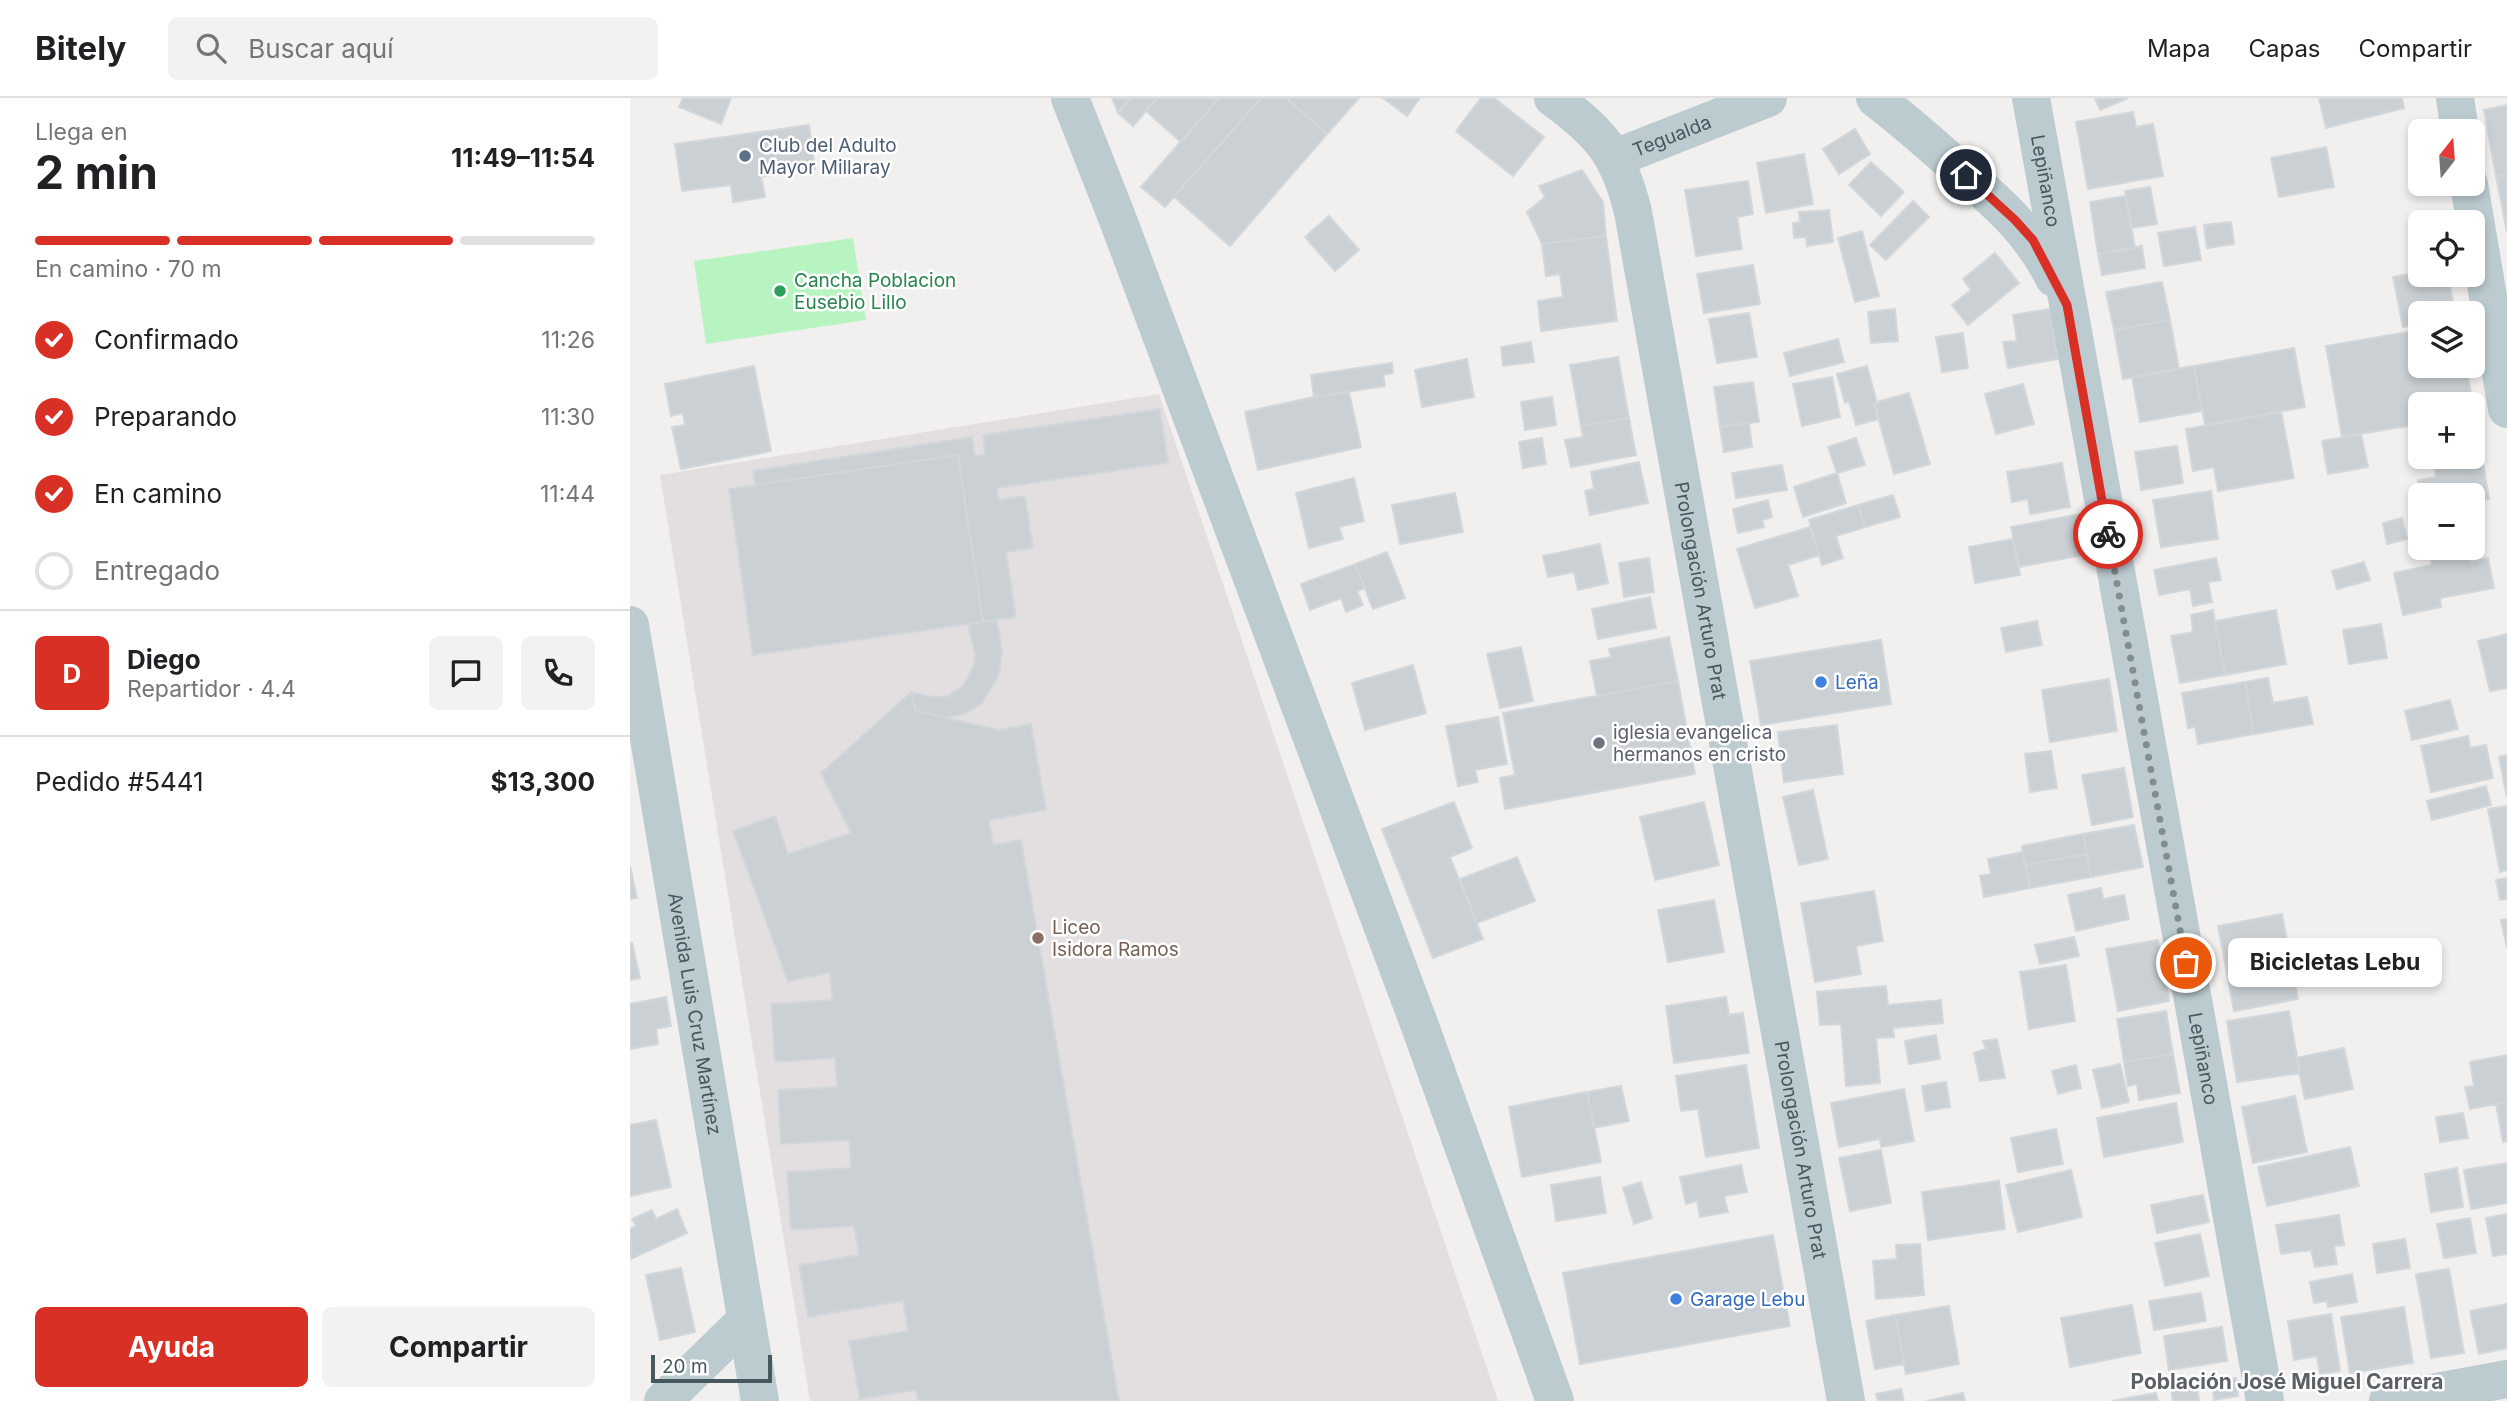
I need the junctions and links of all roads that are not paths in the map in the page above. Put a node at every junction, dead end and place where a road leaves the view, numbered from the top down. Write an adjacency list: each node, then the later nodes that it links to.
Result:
1 (1070, 98): 17 (street)
2 (1553, 98): 8 (street, Prolongación Arturo Prat)
3 (1768, 98): 8 (street, Tegualda)
4 (1875, 98): 10 (street, Lepiñanco)
5 (2031, 98): 10 (street, Lepiñanco)
6 (2455, 98): 7 (street)
7 (2458, 119)
8 (1615, 158): 18 (street, Prolongación Arturo Prat)
9 (2471, 196): 11 (street)
10 (2067, 305): 19 (street, Lepiñanco)
11 (2507, 409)
12 (630, 625): 13 (street, Avenida Luis Cruz Martínez)
13 (746, 1320): 15 (street); 16 (street, Avenida Luis Cruz Martínez)
14 (2507, 1379): 20 (street)
15 (663, 1401)
16 (760, 1401)
17 (1555, 1401)
18 (1846, 1401)
19 (2265, 1401)
20 (2388, 1401)

